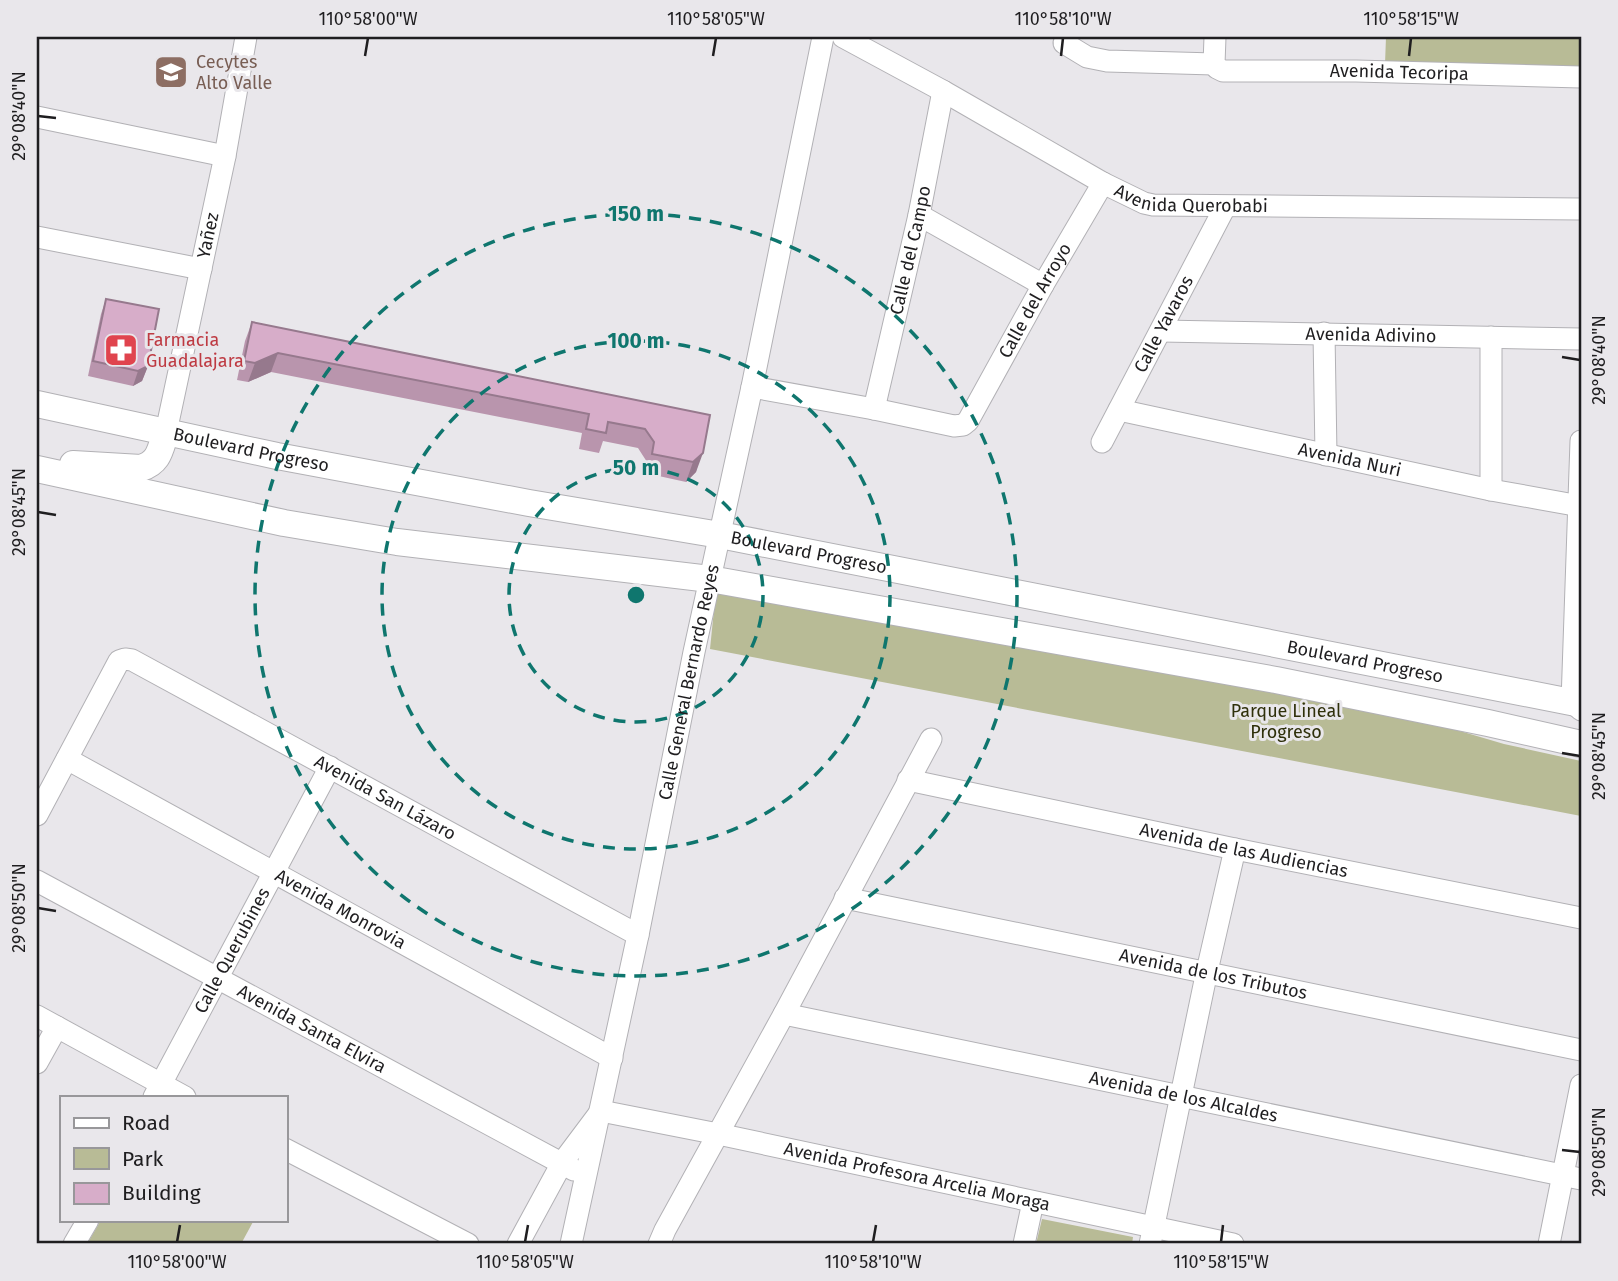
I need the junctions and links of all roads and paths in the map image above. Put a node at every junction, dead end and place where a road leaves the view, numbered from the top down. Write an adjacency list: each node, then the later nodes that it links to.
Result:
1 (246, 37): 10 (street, Yañez)
2 (823, 37): 22 (street, Calle General Bernardo Reyes)
3 (843, 37): 8 (street, Avenida Querobabi)
4 (1215, 37): 6 (street)
5 (1064, 43): 6 (street, Avenida Tecoripa)
6 (1216, 66): 7 (street, Avenida Tecoripa)
7 (1581, 77)
8 (943, 91): 11 (street, Avenida Querobabi); 14 (street, Calle del Campo)
9 (37, 117): 10 (street)
10 (225, 156): 16 (street, Yañez)
11 (1103, 183): 12 (street, Avenida Querobabi); 17 (street, Calle del Arroyo)
12 (1225, 207): 13 (street, Avenida Querobabi); 18 (street, Calle Yavaros)
13 (1581, 209)
14 (919, 215): 17 (street); 24 (street, Calle del Campo)
15 (37, 237): 16 (street)
16 (201, 269): 26 (street, Yañez)
17 (1043, 285): 24 (street, Calle del Arroyo)
18 (1161, 331): 19 (street, Avenida Adivino); 25 (street, Calle Yavaros)
19 (1324, 333): 20 (street, Avenida Adivino); 29 (street)
20 (1492, 337): 21 (street, Avenida Adivino); 33 (street)
21 (1581, 339)
22 (752, 387): 24 (street); 35 (street, Calle General Bernardo Reyes)
23 (37, 404): 26 (main road, Boulevard Progreso)
24 (874, 409)
25 (1119, 410): 28 (street, Calle Yavaros); 29 (street, Avenida Nuri)
26 (166, 432): 30 (main road); 35 (main road, Boulevard Progreso)
27 (1581, 441): 31 (street)
28 (1102, 442)
29 (1326, 454): 33 (street, Avenida Nuri)
30 (37, 460)
31 (1581, 467): 34 (street)
32 (37, 469): 36 (main road, Boulevard Progreso)
33 (1491, 490): 34 (street, Avenida Nuri)
34 (1580, 506): 37 (street)
35 (720, 535): 36 (street, Calle General Bernardo Reyes); 38 (main road, Boulevard Progreso)
36 (710, 579): 39 (main road, Boulevard Progreso); 51 (street, Calle General Bernardo Reyes)
37 (1579, 589): 38 (street)
38 (1578, 705): 39 (main road)
39 (1488, 723): 41 (main road, Boulevard Progreso)
40 (931, 738): 44 (street)
41 (1581, 744)
42 (67, 759): 43 (street, Avenida San Lázaro); 45 (street); 47 (street, Avenida Monrovia)
43 (330, 767): 47 (street, Calle Querubines); 51 (street, Avenida San Lázaro)
44 (908, 780): 46 (street, Avenida de las Audiencias); 49 (street)
45 (37, 815)
46 (1235, 849): 50 (street, Avenida de las Audiencias); 52 (street)
47 (274, 871): 53 (street, Calle Querubines); 58 (street, Avenida Monrovia)
48 (37, 881): 53 (street, Avenida Santa Elvira)
49 (845, 898): 52 (street, Avenida de los Tributos); 54 (street)
50 (1581, 918)
51 (638, 935): 58 (street, Calle General Bernardo Reyes)
52 (1207, 971): 57 (street, Avenida de los Tributos); 63 (street)
53 (217, 977): 61 (street, Calle Querubines); 67 (street, Avenida Santa Elvira)
54 (784, 1014): 63 (street, Avenida de los Alcaldes); 65 (street)
55 (37, 1016): 56 (street)
56 (57, 1027): 59 (street); 61 (street)
57 (1581, 1050)
58 (612, 1058): 64 (street, Calle General Bernardo Reyes)
59 (37, 1063)
60 (1581, 1085): 69 (street)
61 (157, 1091): 62 (street)
62 (180, 1096)
63 (1180, 1096): 69 (street, Avenida de los Alcaldes); 72 (street)
64 (601, 1111): 65 (street, Avenida Profesora Arcelia Moraga); 67 (street); 68 (street, Calle General Bernardo Reyes)
65 (718, 1134): 70 (street, Avenida Profesora Arcelia Moraga); 77 (street)
66 (287, 1150): 74 (street)
67 (562, 1163): 68 (street, Avenida Santa Elvira); 75 (street)
68 (585, 1177): 76 (street, Calle General Bernardo Reyes)
69 (1572, 1177): 80 (street)
70 (1032, 1202): 72 (street, Avenida Profesora Arcelia Moraga); 78 (street)
71 (87, 1222): 73 (street)
72 (1152, 1236): 79 (street, Avenida Profesora Arcelia Moraga)
73 (74, 1244)
74 (468, 1244)
75 (518, 1244)
76 (571, 1244)
77 (659, 1244)
78 (1024, 1244)
79 (1233, 1244)
80 (1549, 1244)

